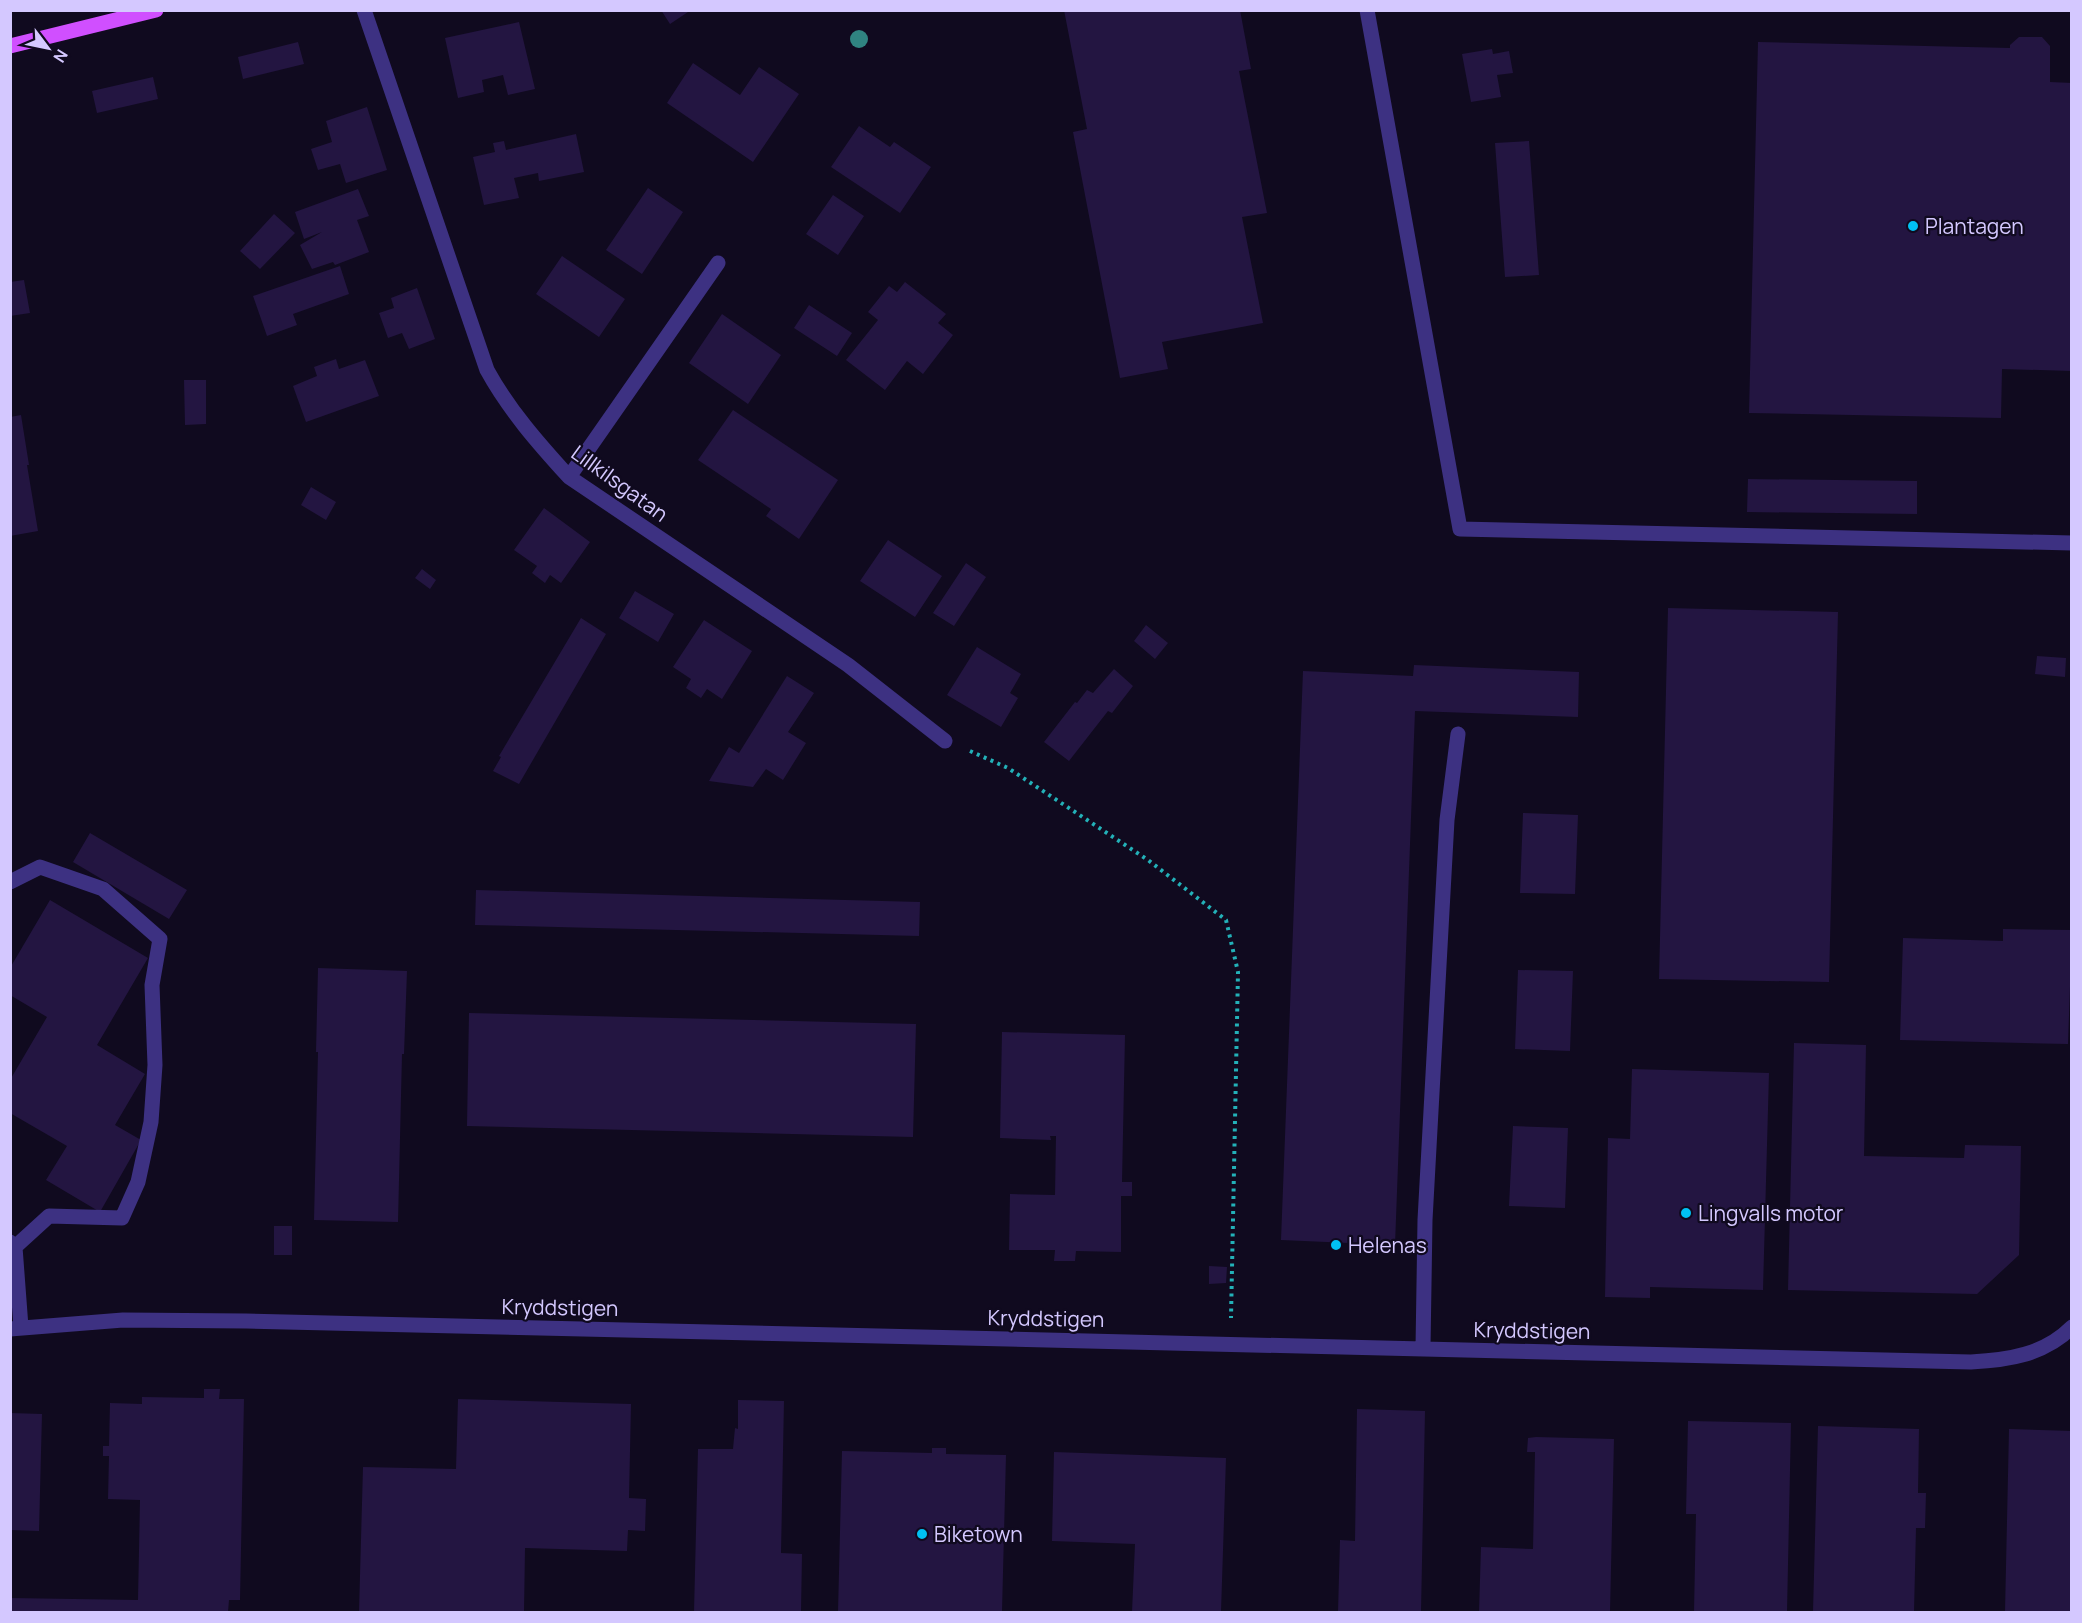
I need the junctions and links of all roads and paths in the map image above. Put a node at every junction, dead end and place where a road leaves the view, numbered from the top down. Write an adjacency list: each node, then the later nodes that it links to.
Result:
1 (156, 10): 4 (main road)
2 (364, 10): 6 (street, Lillkilsgatan)
3 (1367, 10): 7 (street)
4 (10, 46)
5 (718, 263): 6 (street)
6 (569, 477): 9 (street, Lillkilsgatan)
7 (2072, 543)
8 (1458, 734): 15 (street)
9 (945, 741): 14 (path)
10 (10, 882): 11 (street)
11 (13, 1245): 13 (street)
12 (2072, 1327): 15 (street, Kryddstigen)
13 (16, 1328): 14 (street, Kryddstigen)
14 (1230, 1343): 15 (street, Kryddstigen)
15 (1423, 1348)

